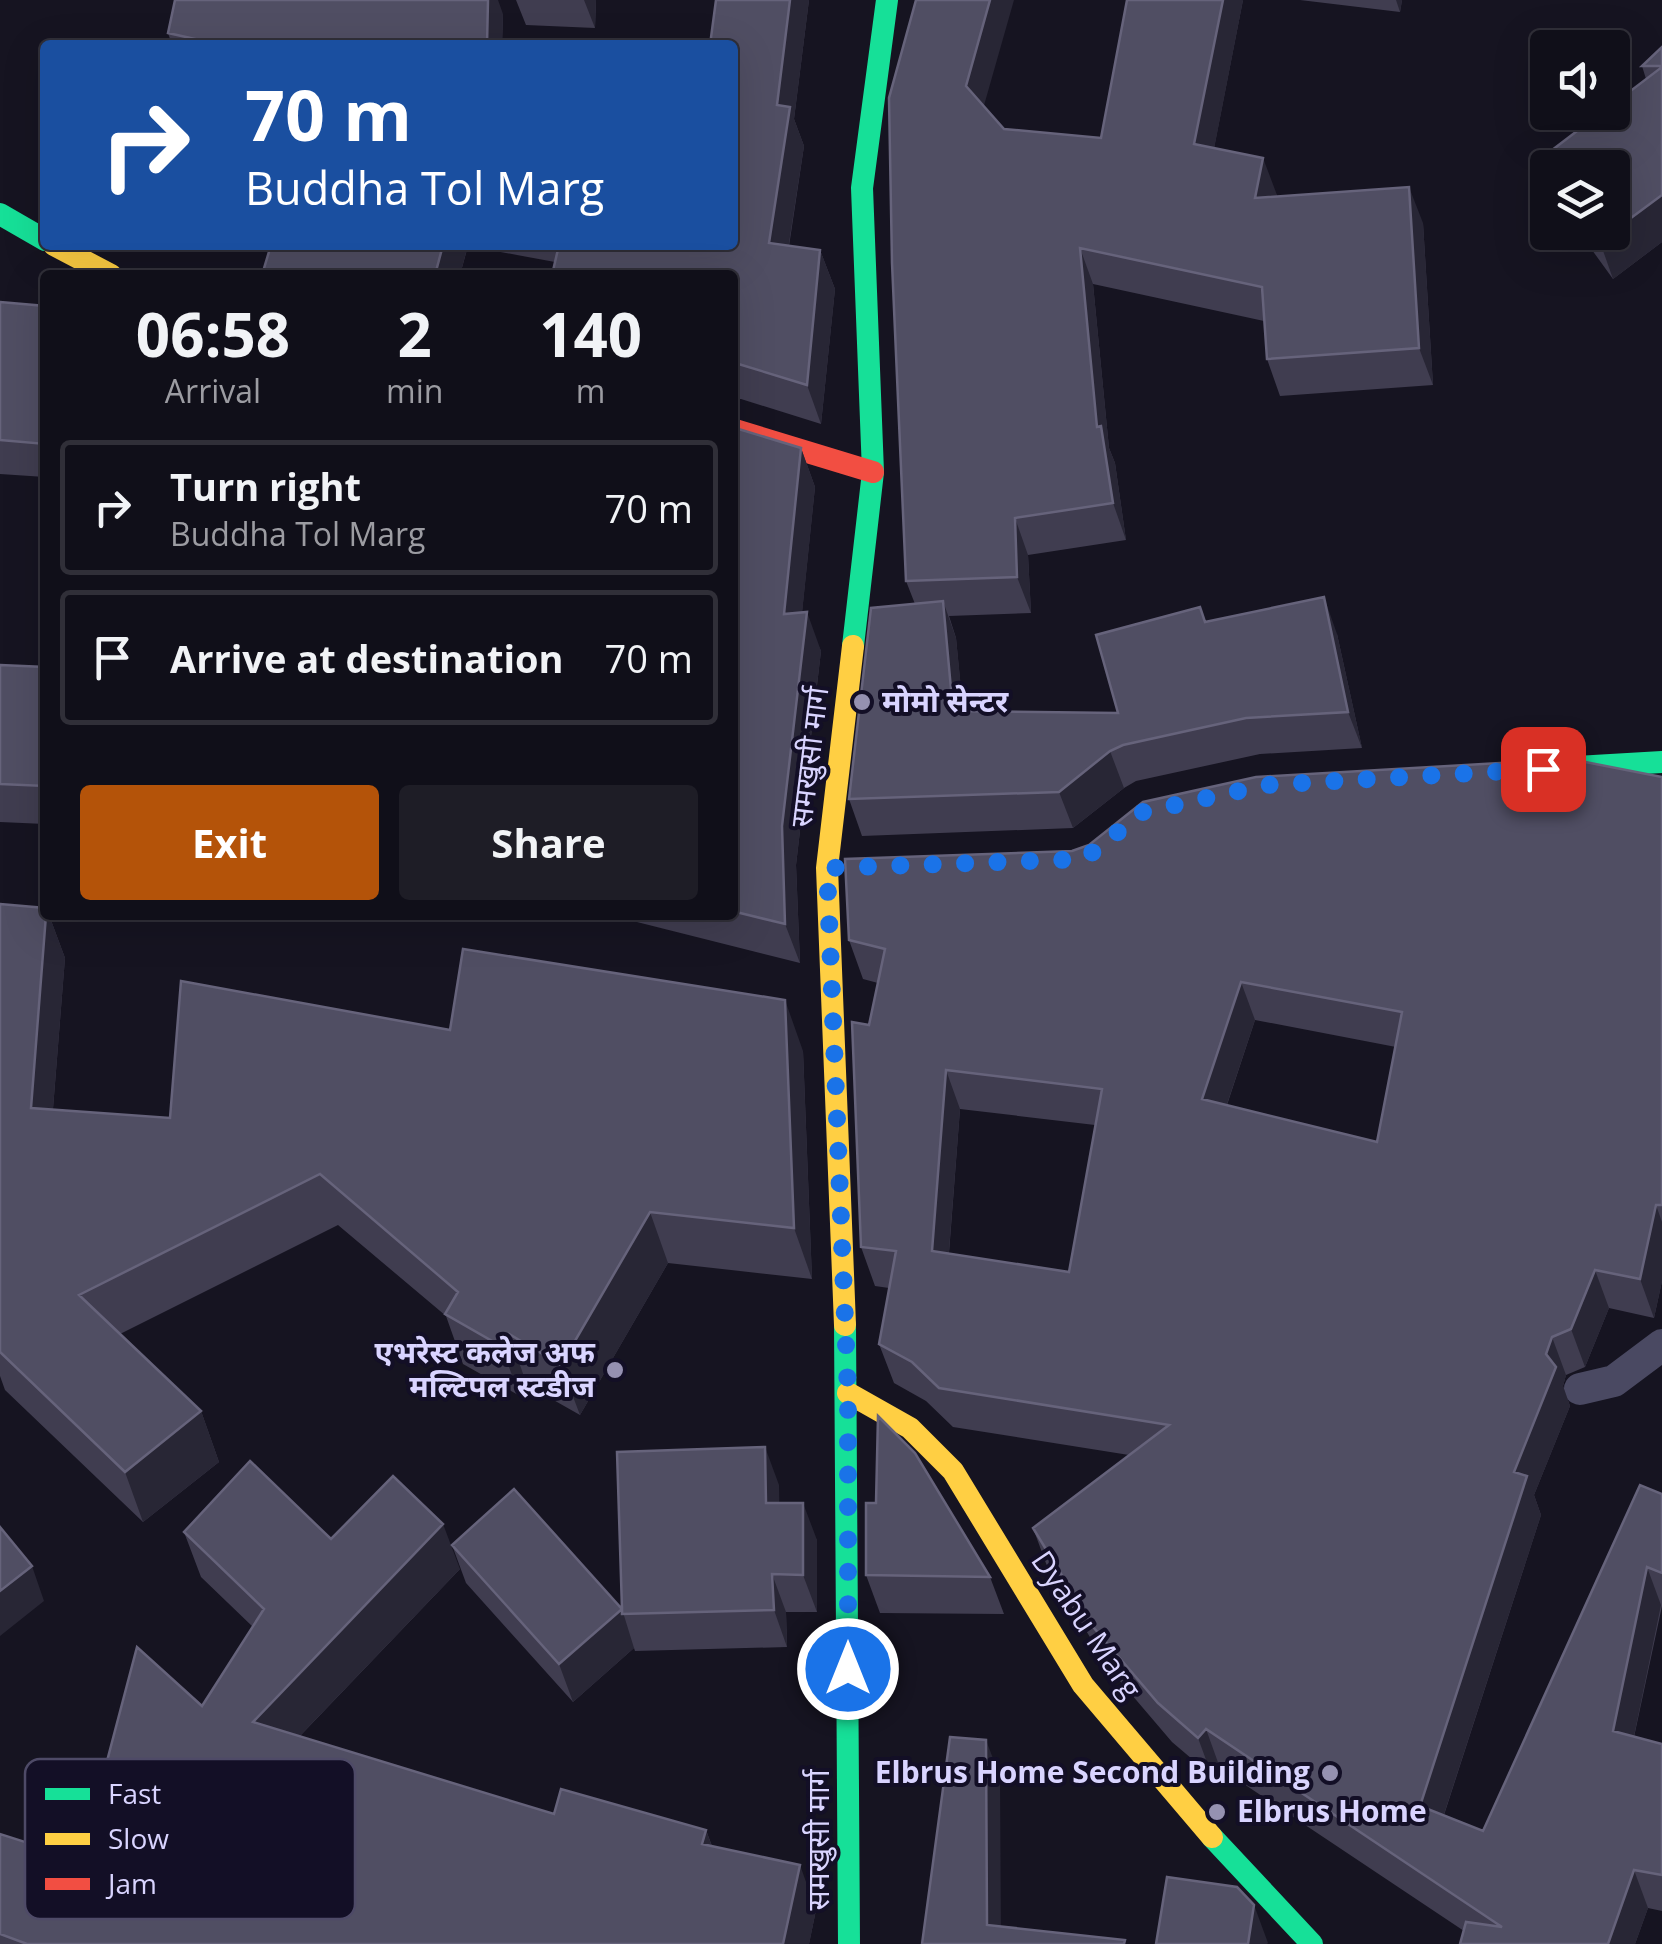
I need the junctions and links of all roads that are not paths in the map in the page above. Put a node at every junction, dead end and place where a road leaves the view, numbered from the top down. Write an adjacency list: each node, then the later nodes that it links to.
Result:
1 (887, 0): 7 (main road, समखुसी मार्ग)
2 (0, 214): 3 (main road)
3 (40, 237)
4 (64, 250): 5 (main road)
5 (102, 270)
6 (738, 431): 7 (main road)
7 (873, 472): 12 (main road, समखुसी मार्ग)
8 (1662, 762): 9 (main road)
9 (1504, 771)
10 (1662, 1345): 11 (lane)
11 (1580, 1389)
12 (848, 1394): 13 (main road, समखुसी मार्ग); 14 (main road, Dyabu Marg)
13 (849, 1944)
14 (1312, 1944)

